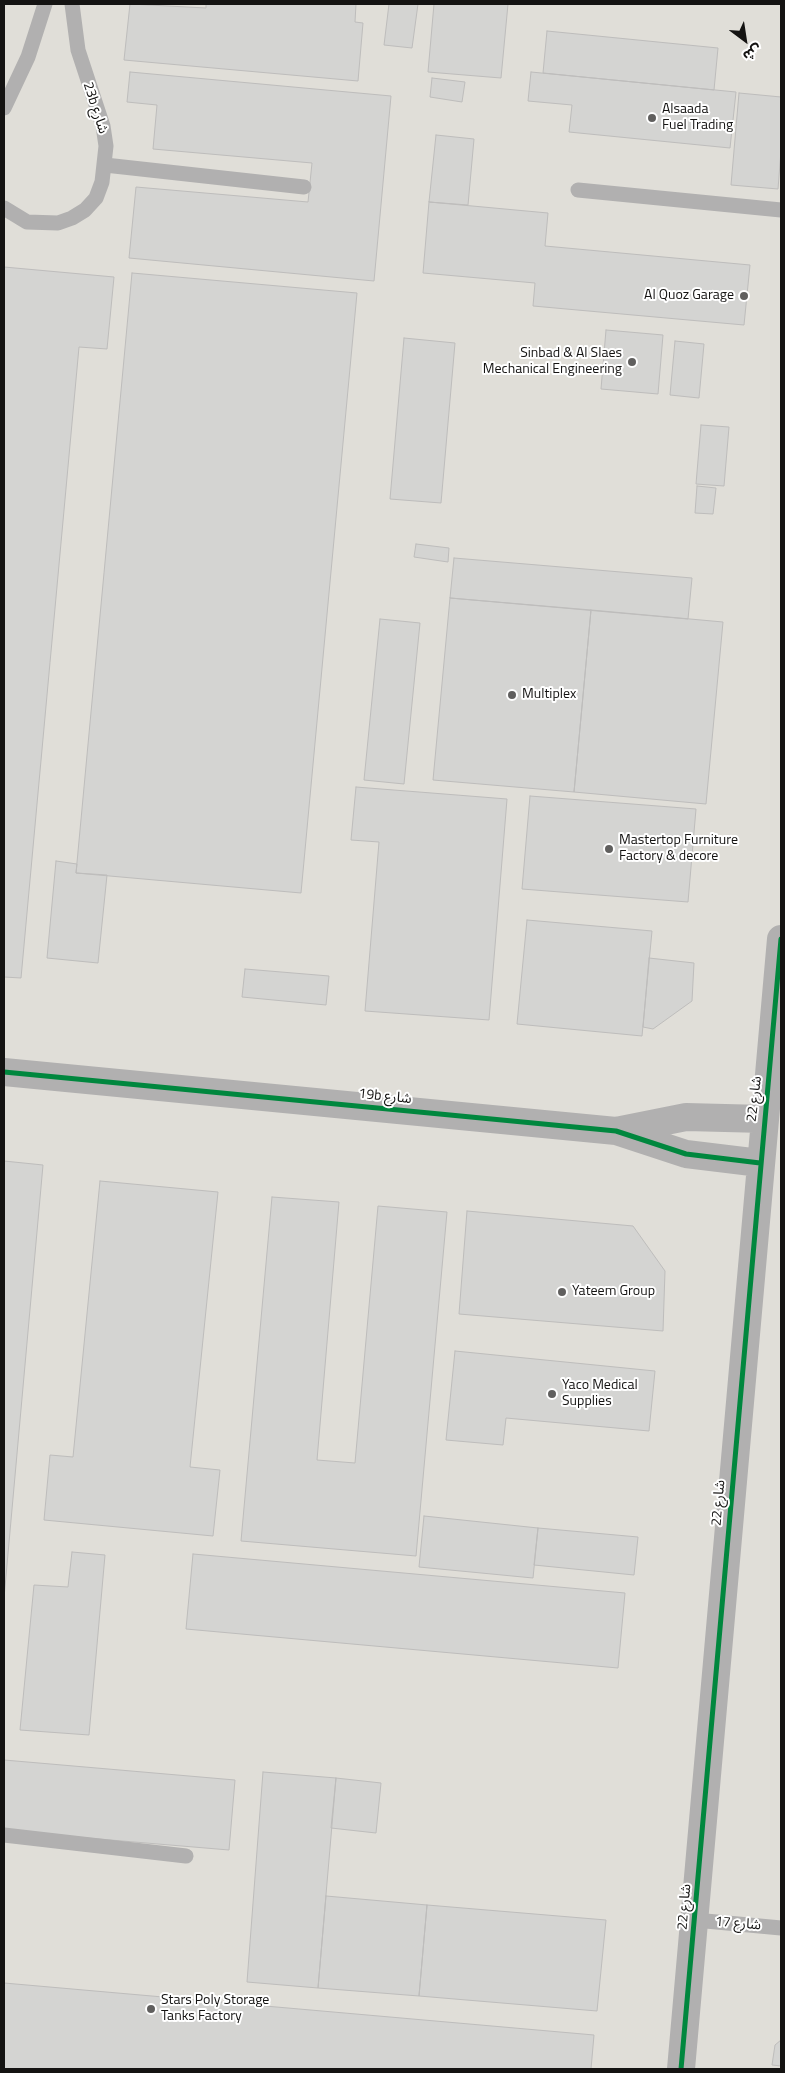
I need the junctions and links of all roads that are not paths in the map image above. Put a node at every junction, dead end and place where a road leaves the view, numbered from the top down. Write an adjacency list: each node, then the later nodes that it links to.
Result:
1 (46, 4): 3 (lane)
2 (72, 4): 4 (lane, 23b شارع)
3 (4, 108)
4 (105, 165): 5 (lane); 7 (lane, 23b شارع)
5 (304, 187)
6 (578, 190): 8 (lane)
7 (4, 208)
8 (781, 210)
9 (781, 939): 11 (street, شارع 22)
10 (4, 1072): 12 (street, 19b شارع)
11 (764, 1119): 12 (street, 19b شارع); 13 (street, شارع 22)
12 (616, 1131): 13 (street, 19b شارع)
13 (760, 1164): 16 (street, شارع 22)
14 (4, 1835): 15 (lane)
15 (186, 1856)
16 (695, 1920): 17 (lane, شارع 17); 18 (street, شارع 22)
17 (781, 1928)
18 (681, 2069)

